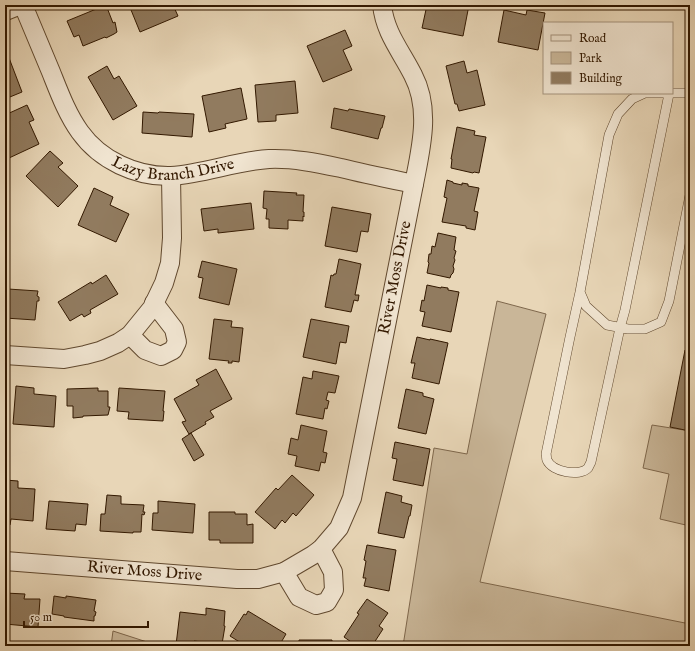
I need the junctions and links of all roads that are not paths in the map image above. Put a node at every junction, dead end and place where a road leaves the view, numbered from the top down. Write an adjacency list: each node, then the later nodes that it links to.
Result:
1 (15, 5): 4 (street)
2 (23, 5): 9 (street, Lazy Branch Drive)
3 (382, 5): 10 (street, River Moss Drive)
4 (5, 9)
5 (690, 93): 8 (lane)
6 (643, 94): 12 (lane)
7 (669, 94): 14 (lane)
8 (673, 94)
9 (171, 176): 10 (street, Lazy Branch Drive); 13 (street)
10 (414, 184): 17 (street, River Moss Drive)
11 (690, 195): 14 (lane)
12 (580, 292): 14 (lane); 14 (lane)
13 (154, 304): 15 (street); 15 (street)
14 (620, 328)
15 (130, 335): 16 (street)
16 (5, 355)
17 (321, 549): 19 (street, River Moss Drive); 19 (street)
18 (5, 561): 19 (street, River Moss Drive)
19 (284, 572)

